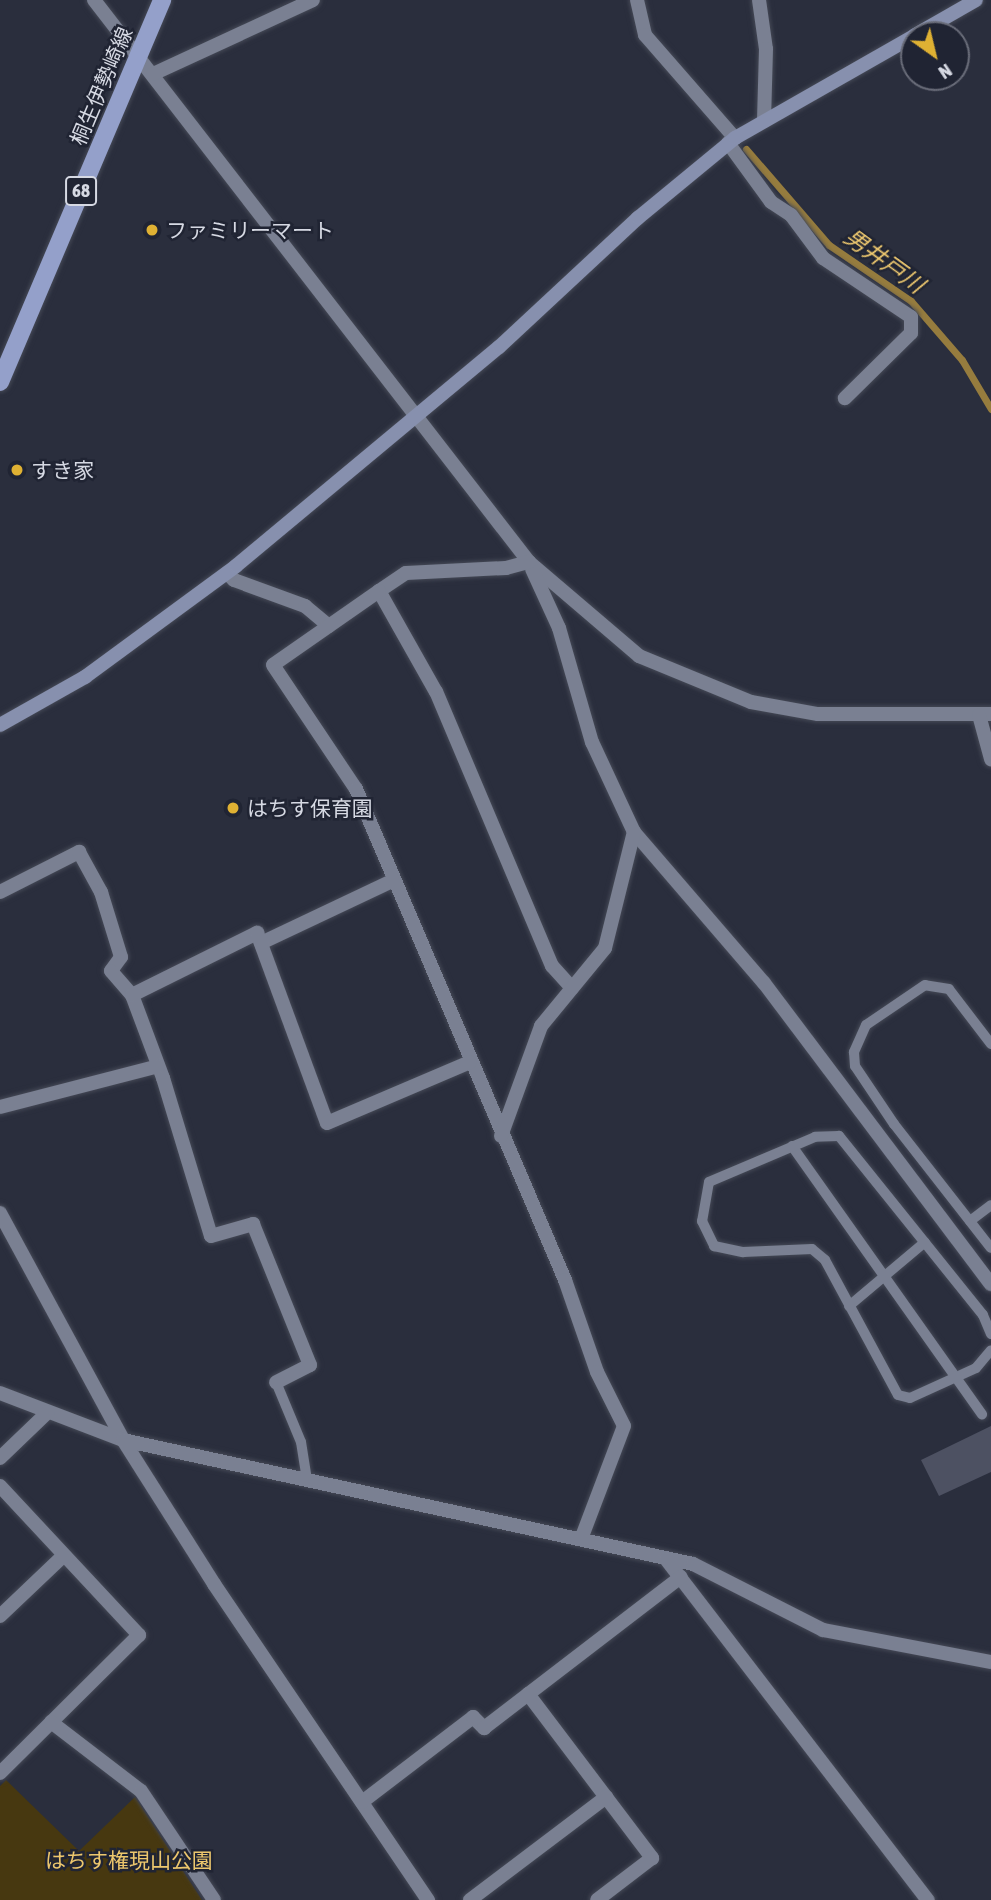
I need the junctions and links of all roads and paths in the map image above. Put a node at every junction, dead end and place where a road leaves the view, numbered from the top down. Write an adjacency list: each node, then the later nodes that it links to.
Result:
1 (94, 0): 9 (street)
2 (162, 0): 9 (main road, 桐生伊勢崎線 / 68)
3 (313, 0): 10 (street)
4 (637, 0): 12 (street)
5 (759, 0): 11 (street)
6 (976, 0): 7 (street)
7 (939, 21)
8 (900, 44): 11 (street)
9 (138, 56): 10 (street); 13 (main road, 桐生伊勢崎線 / 68)
10 (153, 74): 15 (street)
11 (764, 121): 12 (street)
12 (731, 141): 14 (street); 15 (street)
13 (0, 382)
14 (845, 398)
15 (415, 417): 16 (street); 17 (street)
16 (528, 562): 18 (street); 20 (street); 23 (street)
17 (227, 573): 19 (street); 21 (street)
18 (379, 591): 19 (street); 27 (street)
19 (329, 626): 24 (street)
20 (985, 714): 22 (street)
21 (0, 725)
22 (991, 759)
23 (634, 832): 27 (street); 41 (street)
24 (394, 880): 26 (street); 30 (street)
25 (0, 892): 28 (street)
26 (261, 943): 28 (street); 30 (street)
27 (572, 988): 33 (street)
28 (132, 995): 31 (street)
29 (991, 1044): 37 (lane)
30 (470, 1062): 33 (street)
31 (158, 1066): 32 (street); 46 (street)
32 (0, 1107)
33 (500, 1136): 54 (street)
34 (792, 1146): 38 (lane); 40 (lane); 42 (lane)
35 (991, 1205): 37 (lane)
36 (0, 1213): 50 (street)
37 (970, 1221): 39 (lane)
38 (925, 1242): 40 (lane); 43 (lane)
39 (991, 1248)
40 (885, 1276): 42 (lane); 45 (lane)
41 (991, 1284)
42 (849, 1306): 45 (lane)
43 (991, 1335)
44 (991, 1350): 45 (lane)
45 (958, 1376): 49 (lane)
46 (276, 1382): 52 (lane)
47 (0, 1393): 48 (street)
48 (48, 1412): 50 (street); 51 (street)
49 (982, 1413)
50 (123, 1440): 52 (street); 64 (street)
51 (0, 1458)
52 (307, 1480): 54 (street)
53 (0, 1486): 55 (street)
54 (581, 1539): 56 (street)
55 (64, 1555): 58 (street); 61 (street)
56 (666, 1559): 57 (street); 59 (street)
57 (681, 1577): 60 (street); 69 (street)
58 (0, 1616)
59 (991, 1662)
60 (528, 1694): 63 (street); 64 (street)
61 (51, 1722): 62 (street); 65 (street)
62 (0, 1773)
63 (606, 1797): 67 (street); 68 (street)
64 (362, 1802): 66 (street)
65 (214, 1900)
66 (428, 1900)
67 (470, 1900)
68 (597, 1900)
69 (928, 1900)

